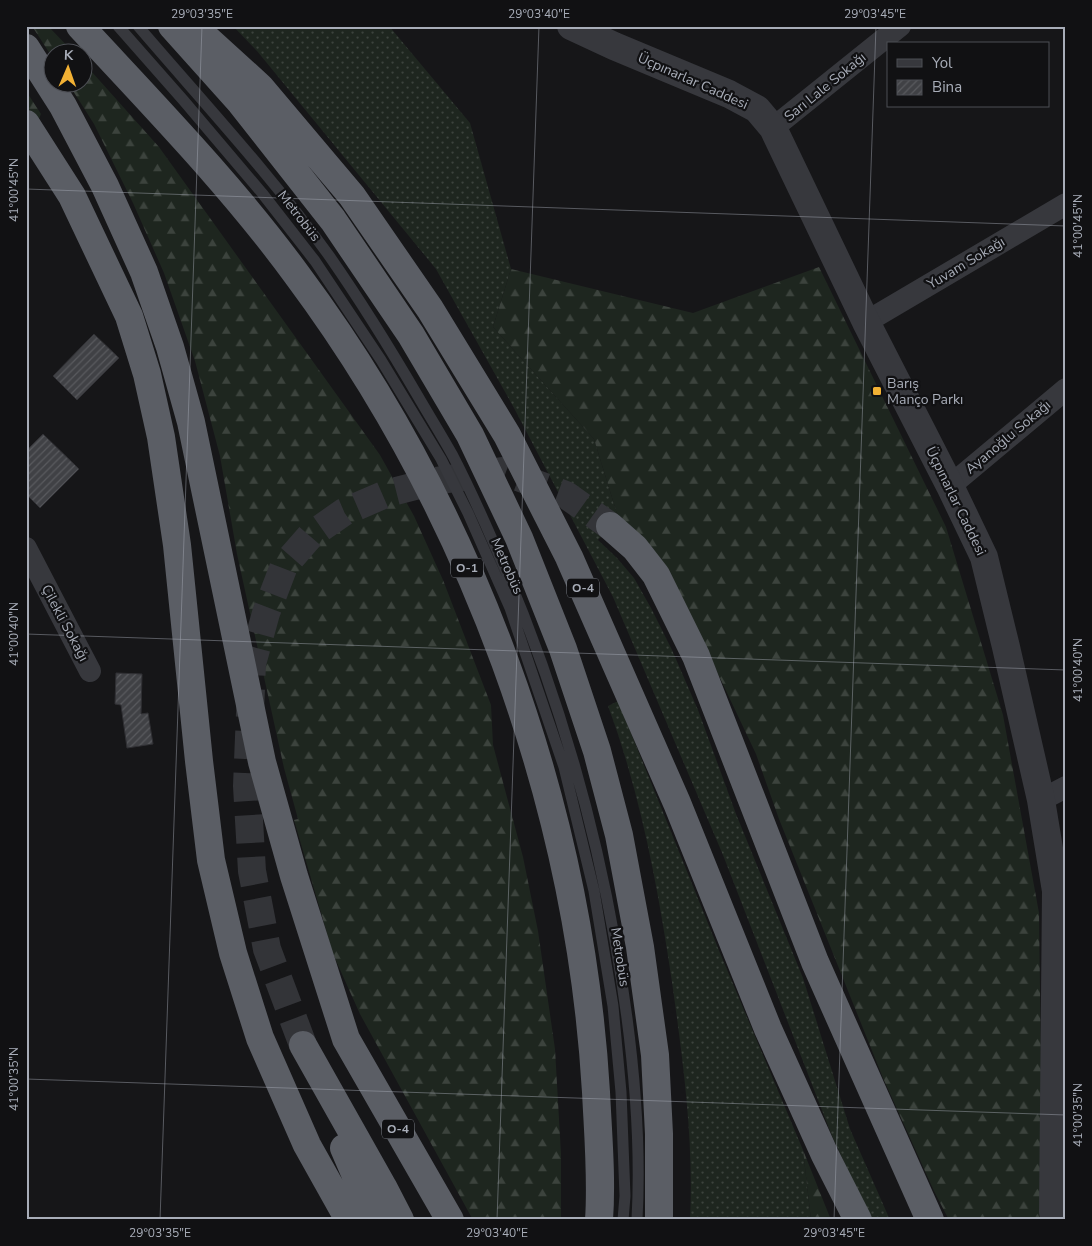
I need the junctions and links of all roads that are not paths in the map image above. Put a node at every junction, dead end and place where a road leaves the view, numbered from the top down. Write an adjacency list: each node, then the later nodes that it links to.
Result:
1 (80, 26): 26 (highway, O-1)
2 (118, 26): 27 (lane, Metrobüs)
3 (138, 26): 28 (lane, Metrobüs)
4 (172, 26): 29 (highway)
5 (193, 26): 30 (highway, O-4)
6 (571, 26): 10 (street, Üçpınarlar Caddesi)
7 (900, 26): 10 (street, Sarı Lale Sokağı)
8 (26, 48): 25 (highway, O-4)
9 (26, 124): 12 (highway)
10 (773, 128): 14 (street, Üçpınarlar Caddesi)
11 (26, 160): 12 (highway)
12 (72, 196): 23 (highway)
13 (1066, 204): 14 (street, Yuvam Sokağı)
14 (866, 322): 16 (street, Üçpınarlar Caddesi)
15 (1066, 389): 16 (street, Ayanoğlu Sokağı)
16 (950, 486): 21 (street, Üçpınarlar Caddesi)
17 (610, 526): 31 (highway)
18 (26, 548): 19 (street, Çilekli Sokağı)
19 (90, 671)
20 (1066, 787): 21 (street)
21 (1041, 800): 32 (street, Üçpınarlar Caddesi)
22 (370, 1209): 24 (highway)
23 (348, 1220)
24 (400, 1220)
25 (450, 1220)
26 (599, 1220)
27 (623, 1220)
28 (637, 1220)
29 (659, 1220)
30 (858, 1220)
31 (930, 1220)
32 (1056, 1220)

